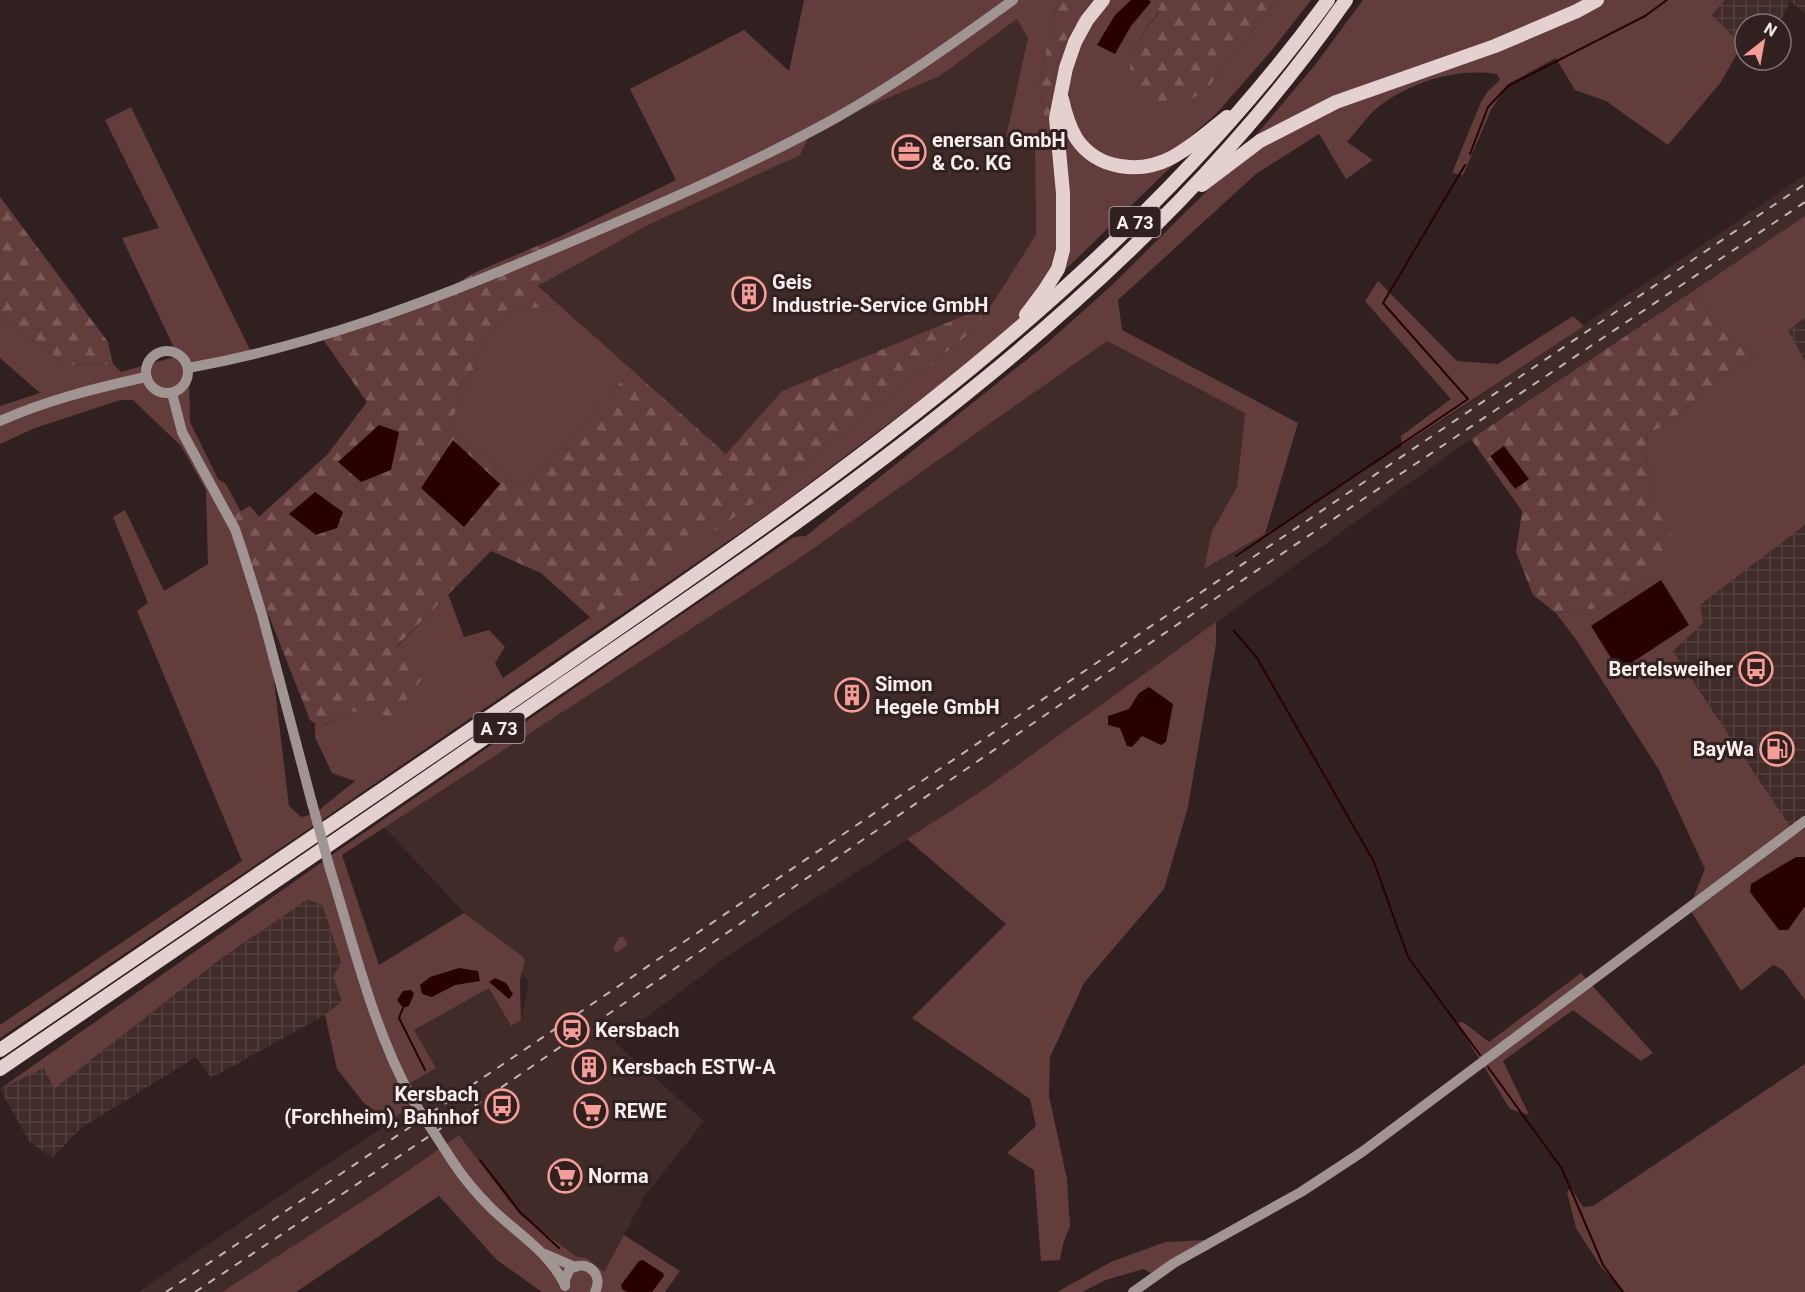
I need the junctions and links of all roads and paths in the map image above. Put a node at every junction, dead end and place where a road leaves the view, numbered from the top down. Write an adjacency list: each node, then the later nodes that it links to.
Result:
1 (1013, 0): 10 (main road)
2 (1103, 0): 6 (highway)
3 (1328, 0): 7 (highway, A 73)
4 (1346, 0): 8 (highway, A 73)
5 (1597, 0): 8 (highway)
6 (1061, 97): 7 (highway); 9 (highway)
7 (1251, 100): 9 (highway, A 73)
8 (1173, 208): 16 (highway, A 73)
9 (1010, 336): 15 (highway, A 73)
10 (188, 368): 11 (main road); 12 (main road)
11 (146, 377): 12 (main road); 13 (main road)
12 (172, 393): 17 (main road, bridge)
13 (0, 421)
14 (1805, 821): 21 (main road)
15 (0, 1050)
16 (0, 1070)
17 (542, 1252): 18 (main road); 19 (main road)
18 (575, 1267): 19 (main road); 20 (main road)
19 (566, 1289)
20 (599, 1290)
21 (1133, 1292)

